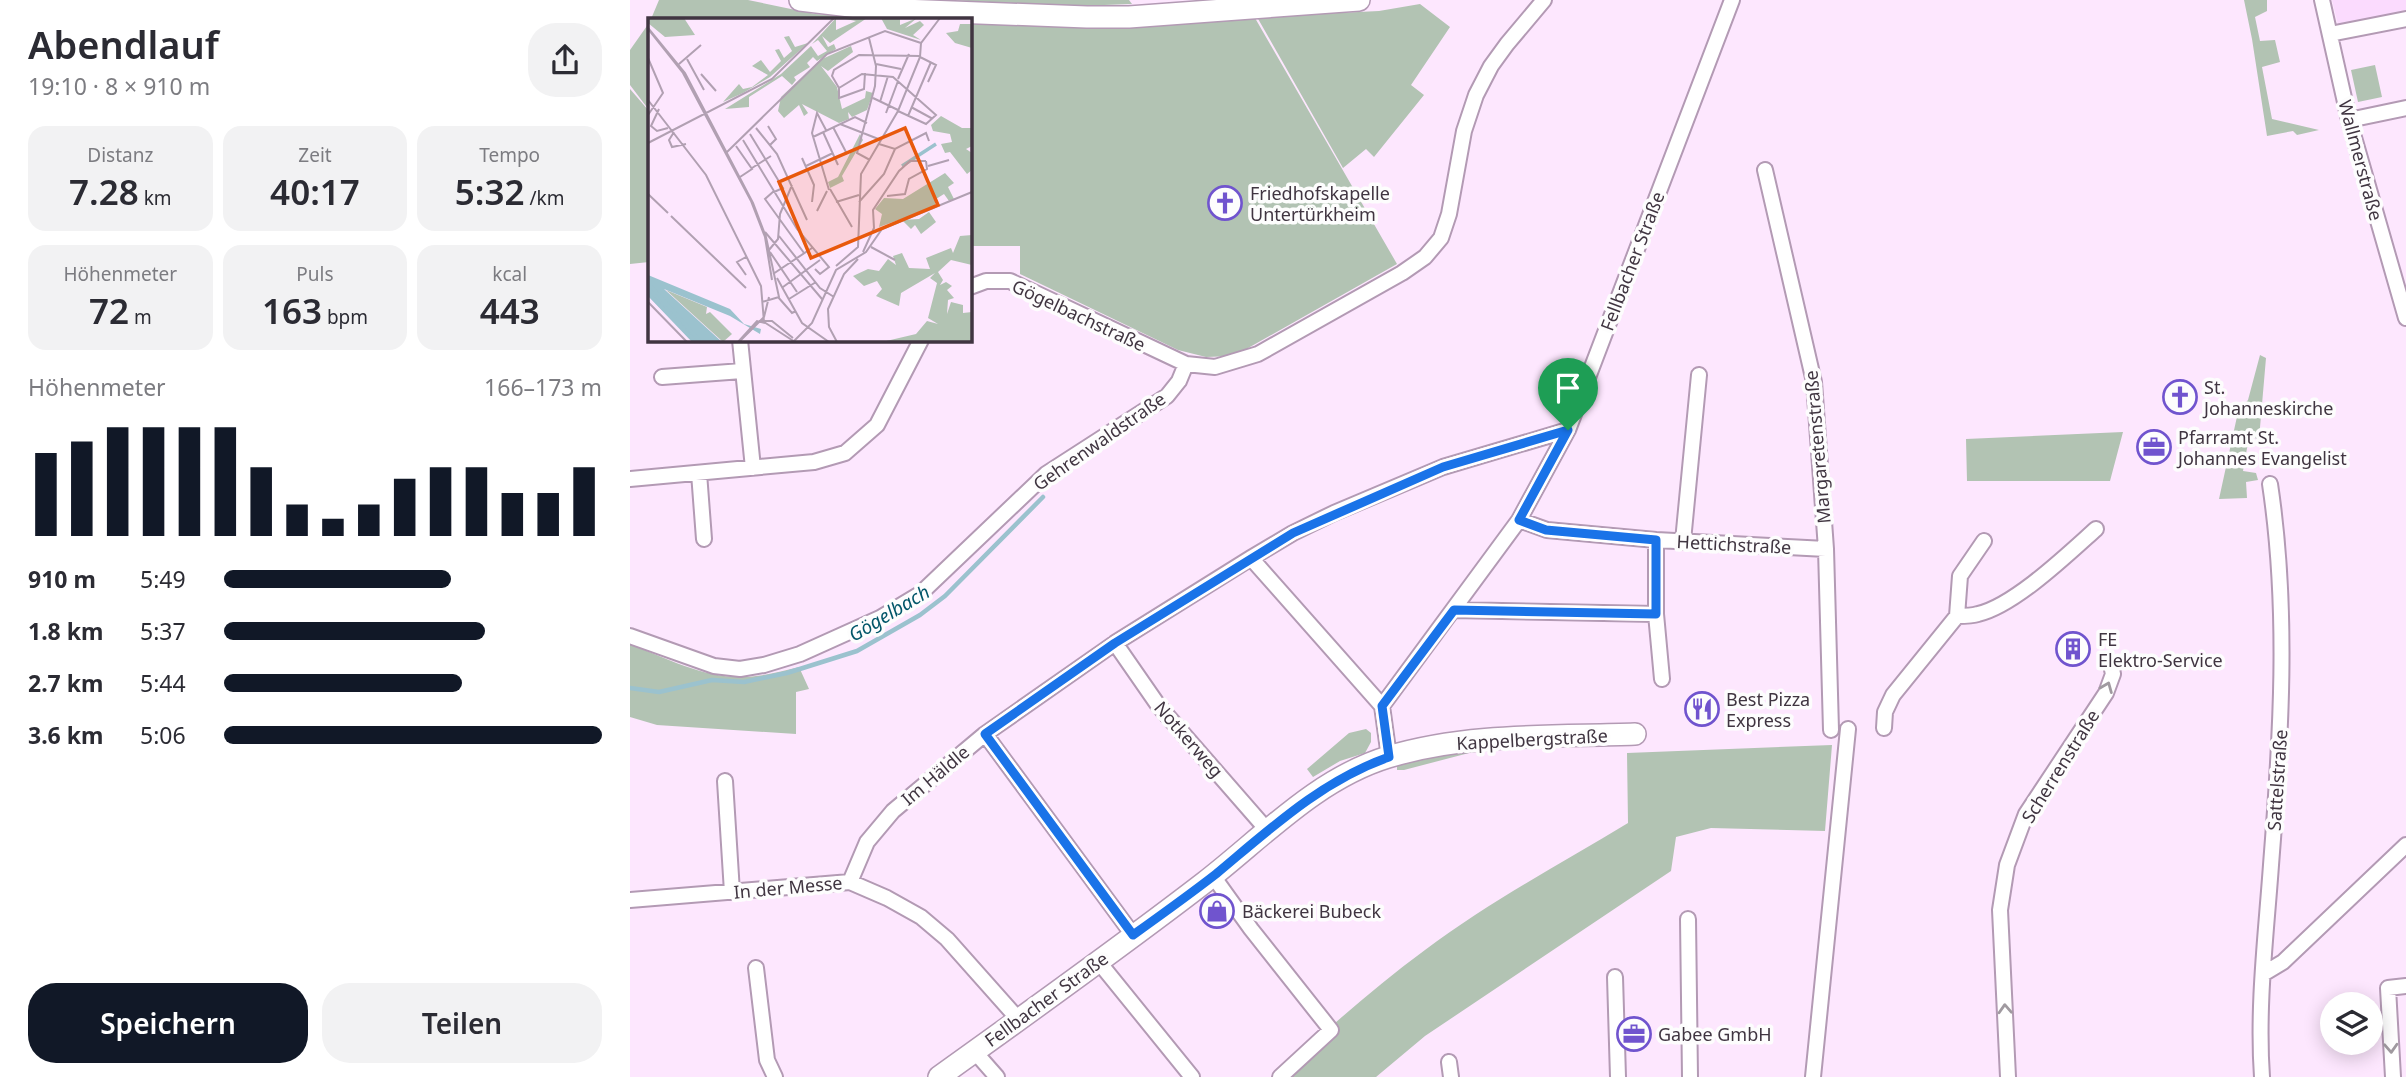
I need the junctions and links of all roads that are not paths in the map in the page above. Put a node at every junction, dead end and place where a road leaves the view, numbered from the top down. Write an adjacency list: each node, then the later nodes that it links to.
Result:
1 (800, 0): 2 (street)
2 (1359, 0)
3 (1544, 0): 15 (street)
4 (1732, 0): 19 (street, Fellbacher Straße)
5 (2322, 0): 7 (street, Wallmerstraße)
6 (2406, 19): 7 (street)
7 (2330, 34): 9 (street, Wallmerstraße)
8 (2406, 108): 9 (street)
9 (2348, 120): 12 (street, Wallmerstraße)
10 (1765, 170): 30 (street, Margaretenstraße)
11 (971, 287): 15 (street, Gögelbachstraße)
12 (2406, 318)
13 (740, 341): 16 (street)
14 (920, 341): 20 (street)
15 (1186, 364): 35 (street, Gehrenwaldstraße)
16 (742, 371): 18 (street); 20 (street)
17 (1699, 375): 28 (street)
18 (662, 377)
19 (1568, 430): 24 (street, Fellbacher Straße); 31 (street, Im Häldle)
20 (753, 467): 21 (street)
21 (699, 473): 22 (street); 26 (street)
22 (630, 479)
23 (2270, 484): 57 (street, Sattelstraße)
24 (1519, 520): 27 (street, Hettichstraße); 32 (street, Fellbacher Straße)
25 (2096, 529): 34 (street)
26 (704, 540)
27 (1656, 540): 28 (street, Hettichstraße); 33 (street)
28 (1683, 541): 30 (street, Hettichstraße)
29 (1984, 541): 34 (street)
30 (1826, 549): 42 (street, Margaretenstraße)
31 (1251, 558): 36 (street, Im Häldle); 39 (street)
32 (1454, 610): 33 (street); 39 (street, Fellbacher Straße)
33 (1656, 614): 38 (street)
34 (1957, 616): 40 (street)
35 (630, 636)
36 (1115, 643): 43 (street, Im Häldle); 47 (street, Notkerweg)
37 (2111, 665): 72 (street, Scherrenstraße, one-way to 37)
38 (1662, 679)
39 (1382, 706): 45 (street)
40 (1884, 728)
41 (1848, 729): 71 (street)
42 (1831, 730)
43 (985, 734): 50 (street, Im Häldle); 54 (street)
44 (1635, 734): 45 (street, Kappelbergstraße)
45 (1389, 757): 47 (street, Fellbacher Straße)
46 (725, 781): 51 (street)
47 (1268, 831): 49 (street, Fellbacher Straße)
48 (2406, 845): 57 (street)
49 (1213, 876): 54 (street, Fellbacher Straße); 67 (street)
50 (850, 882): 51 (street, In der Messe); 60 (street, In der Messe)
51 (732, 892): 52 (street, In der Messe)
52 (630, 900)
53 (1688, 919): 70 (street)
54 (1133, 935): 55 (street, Fellbacher Straße)
55 (1098, 961): 60 (street, Fellbacher Straße); 66 (street)
56 (756, 968): 63 (street)
57 (2263, 974): 73 (street, Sattelstraße)
58 (1615, 977): 69 (street)
59 (2406, 986): 74 (street, one-way to 74)
60 (1019, 1020): 61 (street, Fellbacher Straße)
61 (975, 1052): 64 (street, Fellbacher Straße); 65 (street)
62 (1450, 1062): 68 (street)
63 (775, 1077)
64 (939, 1077)
65 (997, 1077)
66 (1192, 1077)
67 (1280, 1077)
68 (1451, 1077)
69 (1618, 1077)
70 (1690, 1077)
71 (1813, 1077)
72 (2008, 1077)
73 (2262, 1077)
74 (2393, 1077)

